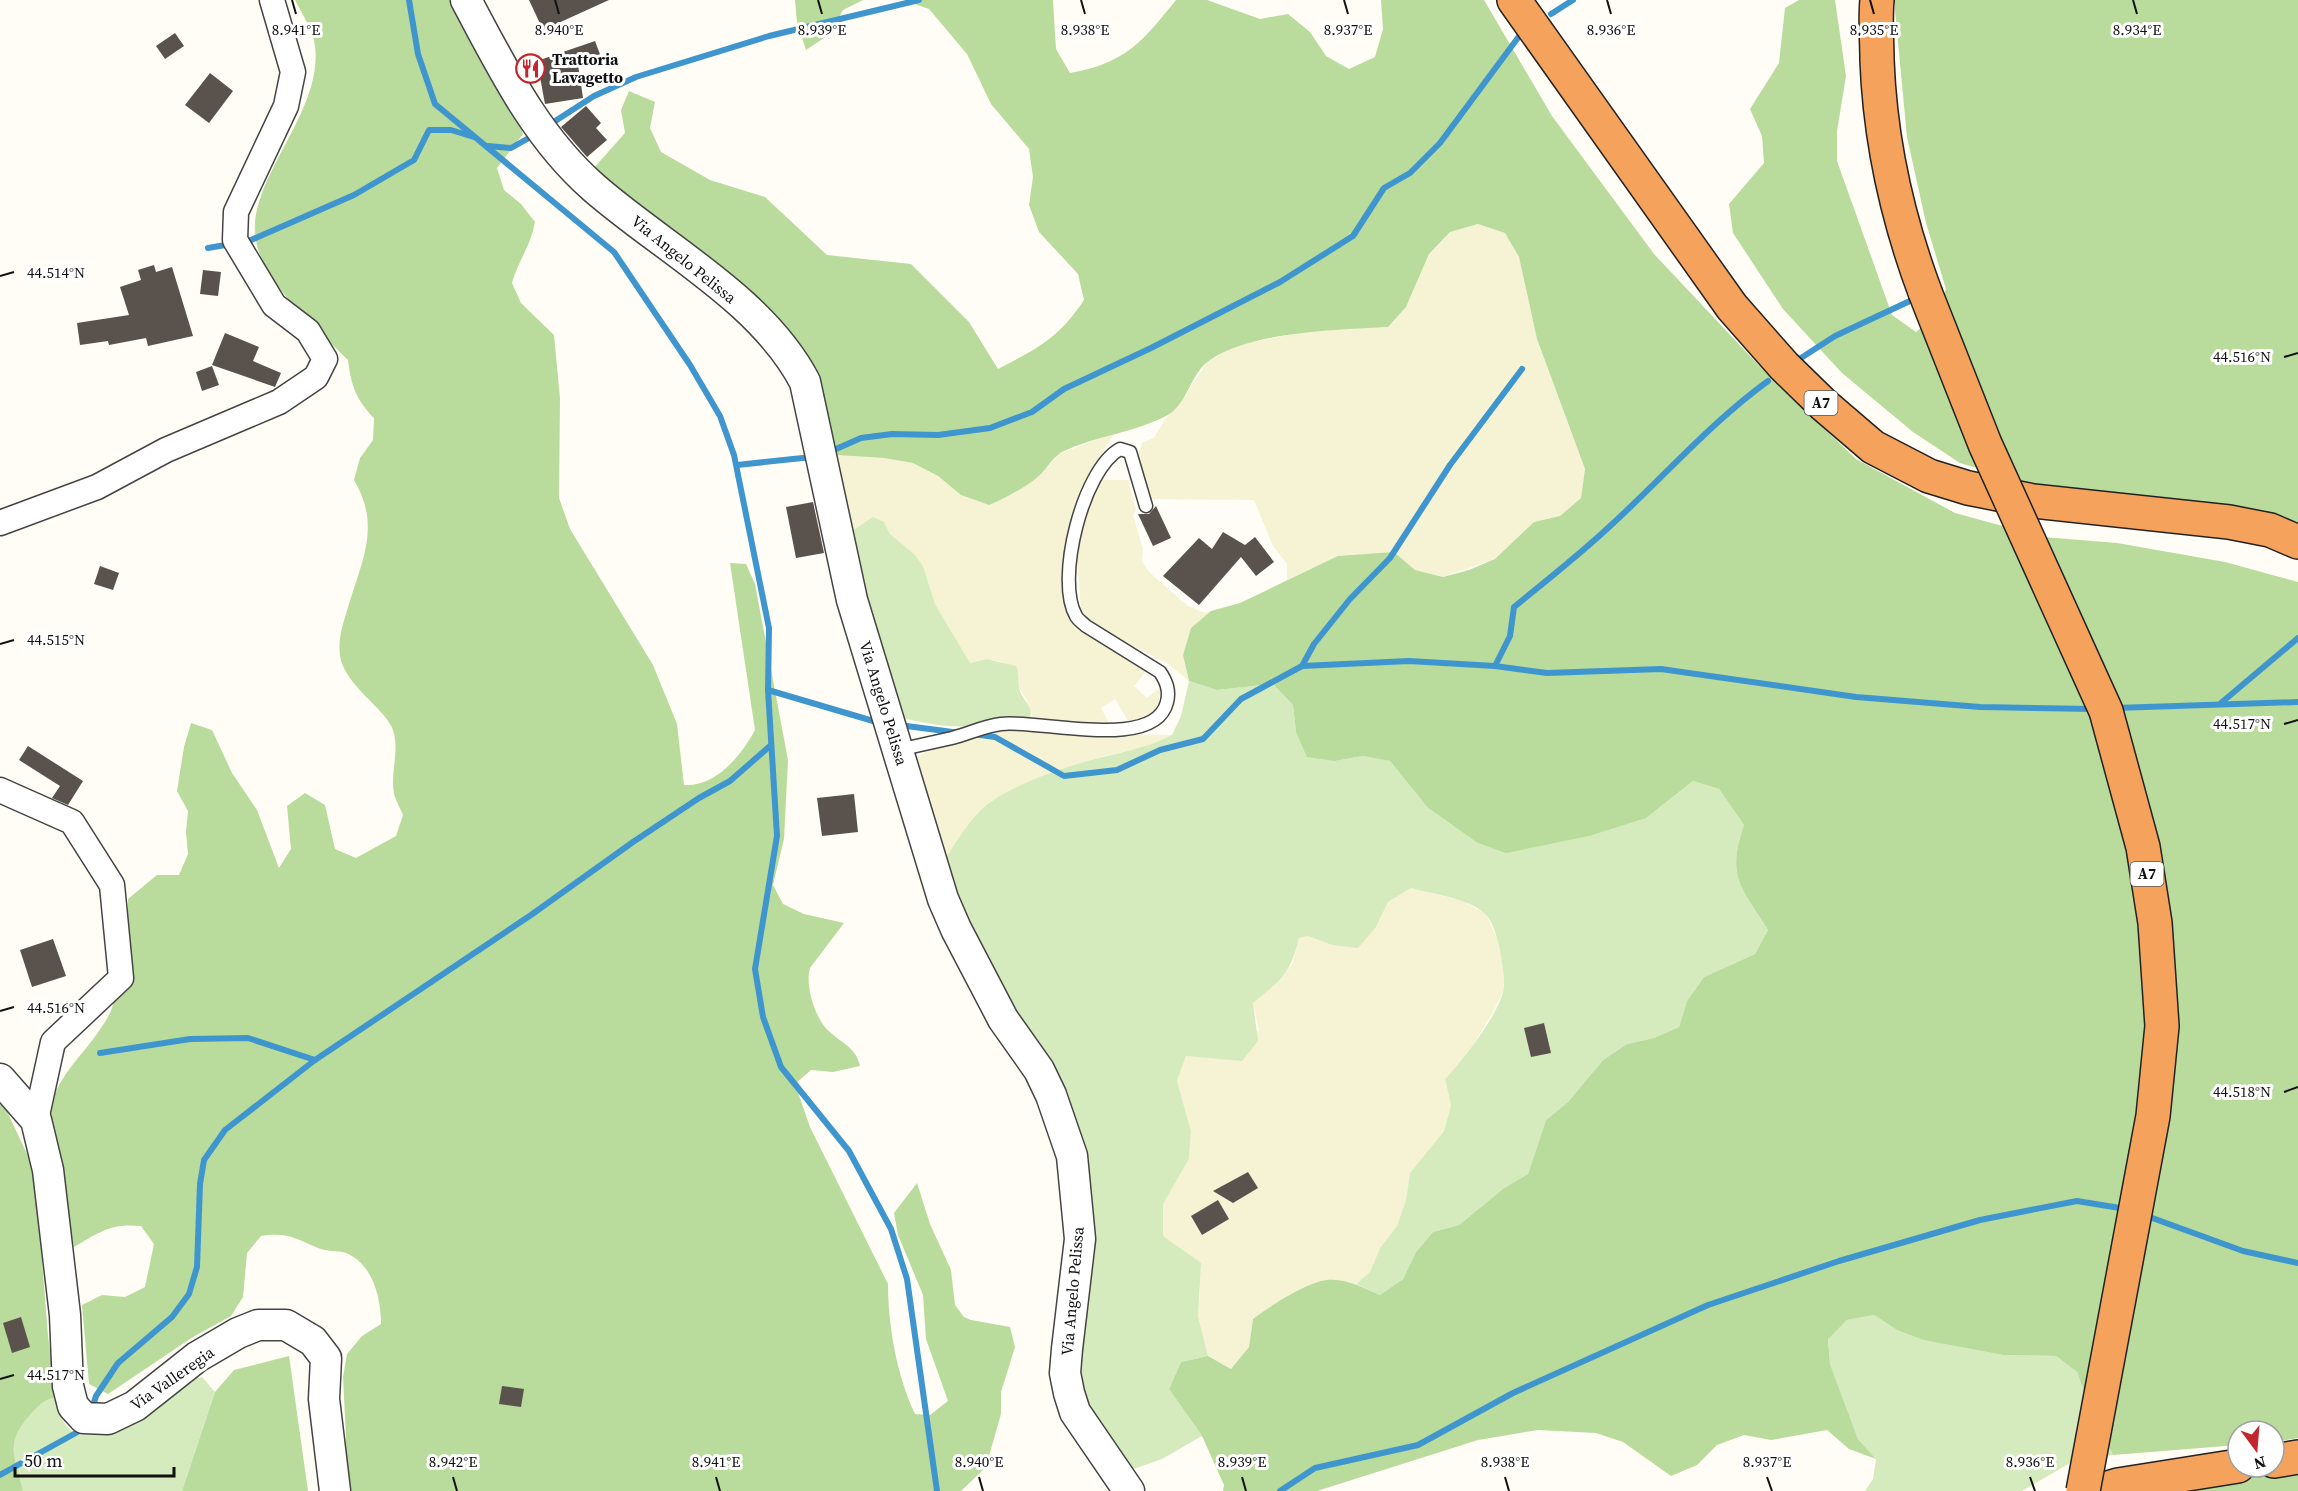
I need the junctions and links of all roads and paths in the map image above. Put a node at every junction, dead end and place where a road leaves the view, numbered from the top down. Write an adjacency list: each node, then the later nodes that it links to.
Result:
1 (272, 0): 6 (street)
2 (466, 0): 8 (street, Via Angelo Pelissa)
3 (1514, 0): 7 (highway, A7)
4 (1877, 0): 15 (highway, A7, bridge)
5 (1146, 506): 8 (lane)
6 (0, 523)
7 (2298, 542)
8 (898, 750): 14 (street, Via Angelo Pelissa)
9 (0, 790): 11 (street)
10 (0, 1079): 11 (street, Via Valleregia)
11 (36, 1120): 13 (street, Via Valleregia)
12 (2226, 1468): 16 (highway)
13 (335, 1491)
14 (1129, 1491)
15 (2083, 1491)
16 (2098, 1491)

